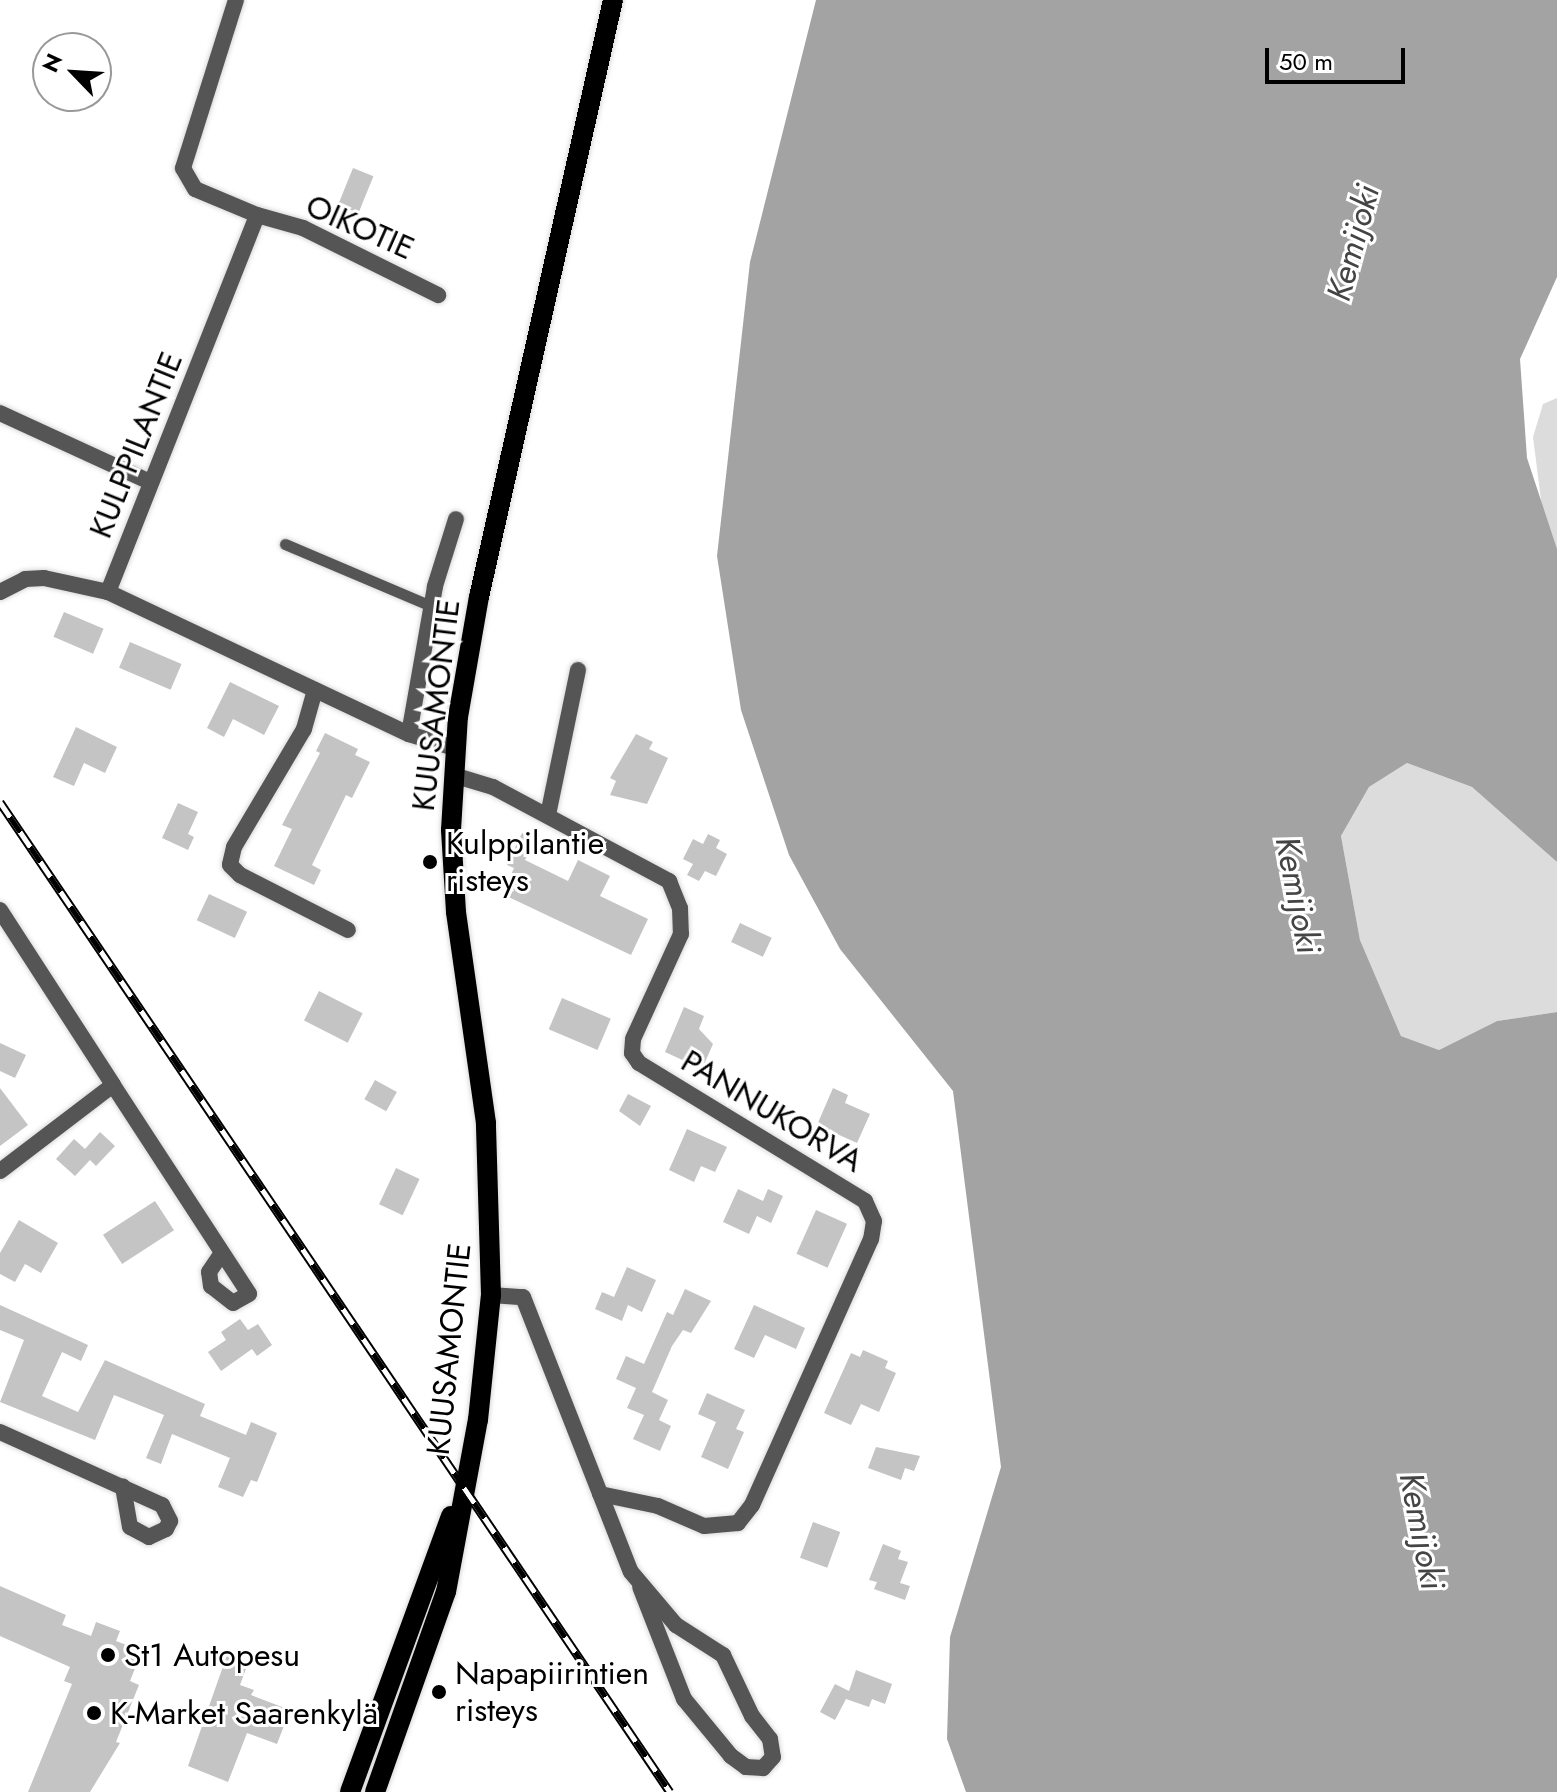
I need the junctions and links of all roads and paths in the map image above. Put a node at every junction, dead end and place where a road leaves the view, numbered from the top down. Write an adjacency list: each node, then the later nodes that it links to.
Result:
1 (236, 0): 3 (street)
2 (613, 0): 15 (main road, KUUSAMONTIE)
3 (257, 215): 4 (street, OIKOTIE); 6 (street, KULPPILANTIE)
4 (438, 295)
5 (0, 413): 6 (street)
6 (150, 482): 10 (street, KULPPILANTIE)
7 (456, 519): 11 (street)
8 (285, 544): 11 (lane)
9 (0, 592): 10 (street)
10 (108, 592): 13 (street)
11 (431, 606): 14 (street)
12 (578, 670): 17 (street)
13 (315, 690): 14 (street); 19 (street)
14 (409, 734): 15 (street)
15 (454, 748): 16 (main road, KUUSAMONTIE)
16 (453, 775): 17 (street, PANNUKORVA); 23 (main road, KUUSAMONTIE)
17 (548, 815): 27 (street, PANNUKORVA)
18 (0, 910): 20 (street)
19 (348, 930)
20 (113, 1085): 21 (street); 22 (street)
21 (0, 1171)
22 (222, 1253)
23 (491, 1295): 25 (main road, KUUSAMONTIE); 27 (street)
24 (0, 1432): 26 (street)
25 (467, 1475): 29 (main road, KUUSAMONTIE); 30 (main road, KUUSAMONTIE)
26 (123, 1487)
27 (600, 1494): 28 (street)
28 (640, 1587): 28 (street)
29 (350, 1792)
30 (375, 1792)

